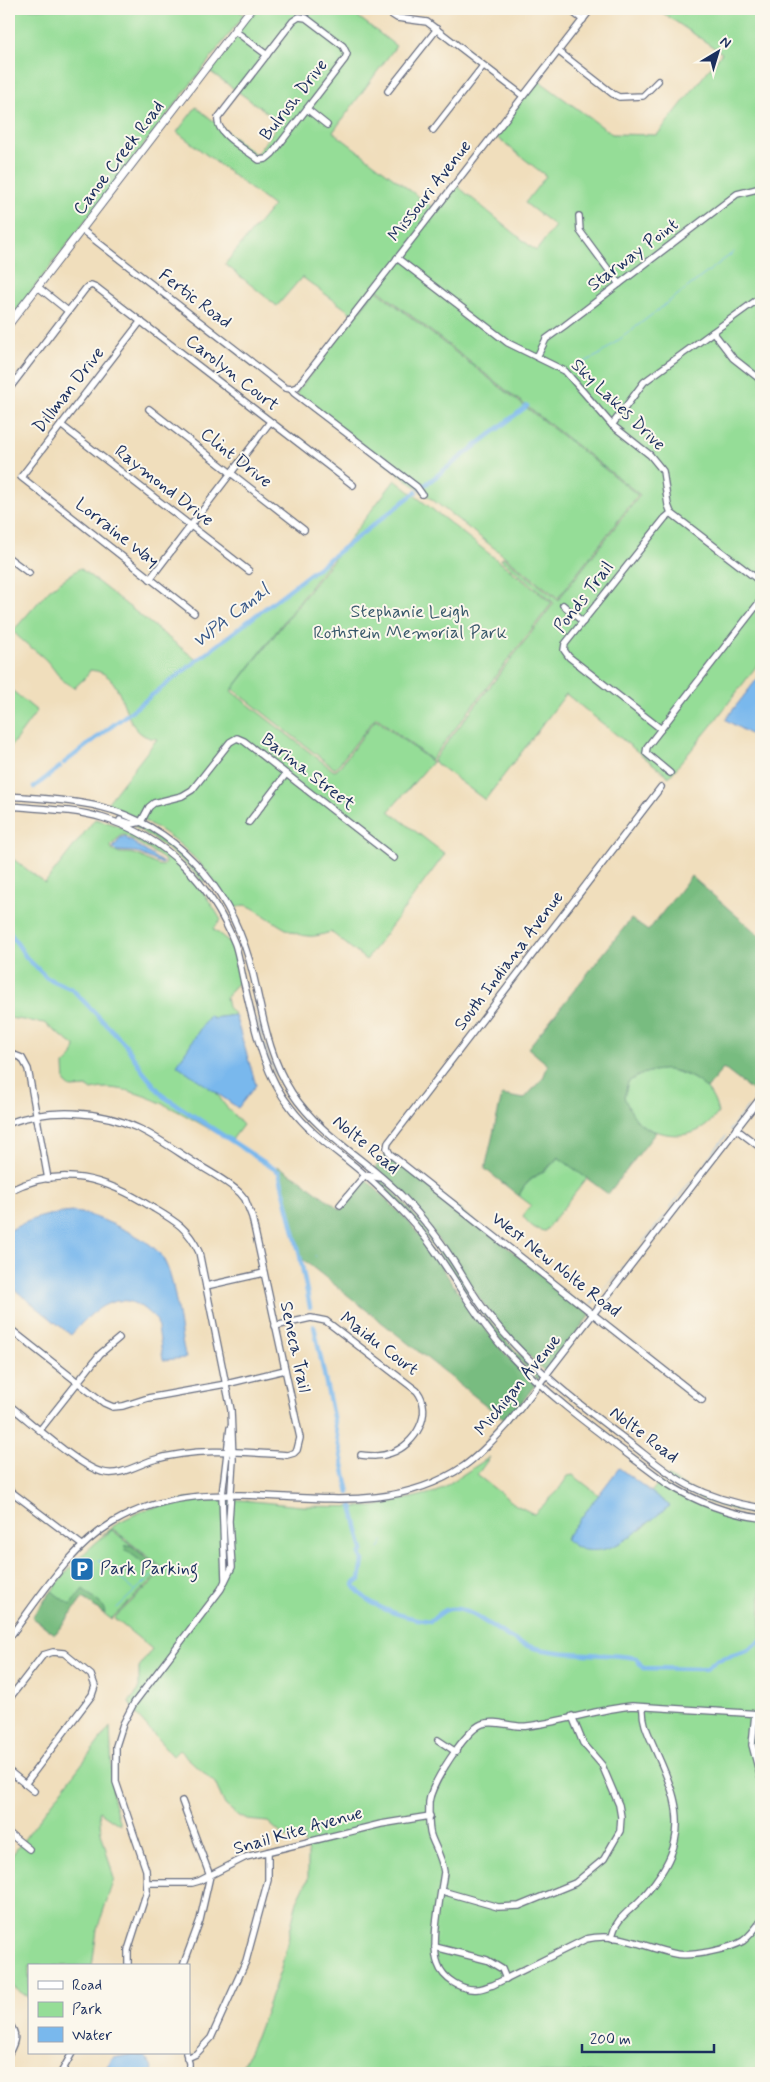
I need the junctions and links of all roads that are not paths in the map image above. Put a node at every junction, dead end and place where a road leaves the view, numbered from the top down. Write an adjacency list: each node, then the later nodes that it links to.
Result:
1 (252, 9): 7 (main road, Canoe Creek Road)
2 (569, 9): 5 (street)
3 (591, 9): 5 (street, Missouri Avenue)
4 (386, 10): 6 (street)
5 (583, 20): 8 (street, Missouri Avenue)
6 (437, 29): 10 (street); 12 (street)
7 (235, 31): 9 (street); 19 (main road, Canoe Creek Road)
8 (558, 51): 11 (street); 13 (street, Missouri Avenue)
9 (267, 55): 14 (street, Bulrush Drive); 14 (street, Bulrush Drive)
10 (483, 66): 13 (street); 16 (street)
11 (658, 82)
12 (388, 91)
13 (522, 96): 20 (street, Missouri Avenue)
14 (306, 109): 15 (street)
15 (327, 125)
16 (433, 130)
17 (756, 189): 21 (street, Starway Point)
18 (579, 216): 21 (street)
19 (82, 230): 22 (main road, Canoe Creek Road); 31 (street, Fertic Road)
20 (397, 258): 28 (street, Sky Lakes Drive); 31 (street, Missouri Avenue)
21 (619, 284): 28 (street, Starway Point)
22 (38, 286): 24 (street); 26 (main road, Canoe Creek Road)
23 (761, 297): 27 (street)
24 (68, 311): 25 (street, Carolyn Court); 30 (street)
25 (141, 321): 33 (street, Carolyn Court); 34 (street, Dillman Drive)
26 (9, 324)
27 (713, 332): 29 (street); 35 (street)
28 (538, 357): 35 (street, Sky Lakes Drive)
29 (761, 380)
30 (9, 388)
31 (291, 389): 39 (street, Fertic Road)
32 (149, 409): 36 (street, Clint Drive)
33 (270, 422): 36 (street); 38 (street, Carolyn Court)
34 (61, 425): 37 (street, Dillman Drive); 41 (street, Raymond Drive)
35 (612, 426): 40 (street, Sky Lakes Drive)
36 (230, 472): 41 (street); 42 (street, Clint Drive)
37 (21, 477): 46 (street, Lorraine Way)
38 (353, 485)
39 (422, 494)
40 (671, 513): 47 (street); 51 (street, Ponds Trail)
41 (190, 525): 44 (street, Raymond Drive); 46 (street)
42 (304, 530)
43 (9, 558): 45 (street)
44 (249, 571)
45 (29, 573)
46 (150, 579): 50 (street, Lorraine Way)
47 (761, 582)
48 (761, 600): 52 (street)
49 (562, 605): 51 (street)
50 (194, 613)
51 (583, 622): 52 (street, Ponds Trail)
52 (660, 729): 53 (street)
53 (670, 773)
54 (286, 774): 59 (street, Barina Street); 60 (street); 61 (street, Barina Street)
55 (661, 787): 68 (street, South Indiana Avenue)
56 (12, 796): 57 (street); 59 (street, Nolte Road)
57 (9, 804): 58 (street, Nolte Road)
58 (94, 816): 59 (street); 69 (street, Nolte Road)
59 (142, 822): 71 (street, Nolte Road)
60 (249, 822)
61 (394, 858)
62 (9, 1053): 64 (street)
63 (761, 1098): 66 (street, Michigan Avenue)
64 (37, 1116): 65 (street, Seneca Trail); 70 (street); 74 (street, Seneca Trail)
65 (9, 1123)
66 (736, 1129): 67 (street); 76 (street, Michigan Avenue)
67 (761, 1148)
68 (390, 1154): 76 (street, West New Nolte Road)
69 (365, 1175): 71 (street); 73 (street); 84 (street, Nolte Road)
70 (48, 1179): 72 (street); 75 (street)
71 (385, 1179): 81 (street, Nolte Road)
72 (9, 1191)
73 (340, 1205)
74 (264, 1273): 75 (street); 77 (street, Seneca Trail)
75 (206, 1286): 83 (street)
76 (594, 1314): 81 (street, Michigan Avenue); 85 (street, West New Nolte Road)
77 (275, 1326): 80 (street, Seneca Trail); 89 (street, Maidu Court)
78 (9, 1328): 82 (street)
79 (119, 1338): 82 (street)
80 (285, 1370): 83 (street); 88 (street, Seneca Trail)
81 (545, 1376): 84 (street, Michigan Avenue); 93 (street, Nolte Road)
82 (78, 1382): 83 (street); 87 (street)
83 (226, 1384): 88 (street)
84 (538, 1384): 92 (street, Michigan Avenue); 94 (street, Nolte Road)
85 (702, 1400)
86 (9, 1405): 87 (street, Seneca Trail)
87 (40, 1430): 88 (street, Seneca Trail)
88 (229, 1451): 91 (street); 92 (street)
89 (361, 1455)
90 (9, 1490): 95 (street)
91 (222, 1494): 92 (street, Michigan Avenue); 95 (street, Michigan Avenue); 96 (street)
92 (231, 1494): 96 (street)
93 (761, 1508)
94 (761, 1518)
95 (82, 1545): 97 (street, Michigan Avenue)
96 (225, 1580): 114 (street)
97 (9, 1638)
98 (9, 1699): 106 (street)
99 (643, 1707): 100 (street); 101 (street); 117 (street)
100 (758, 1714): 105 (street)
101 (572, 1716): 103 (street); 115 (street)
102 (438, 1740): 103 (street)
103 (456, 1752): 109 (street)
104 (9, 1771): 106 (street)
105 (761, 1779)
106 (25, 1784): 107 (street)
107 (34, 1791)
108 (182, 1801): 113 (street)
109 (430, 1816): 112 (street, Snail Kite Avenue); 115 (street)
110 (9, 1833): 111 (street)
111 (29, 1849)
112 (268, 1852): 113 (street, Snail Kite Avenue); 125 (street)
113 (210, 1876): 114 (street, Snail Kite Avenue); 120 (street)
114 (147, 1882): 119 (street)
115 (442, 1891): 118 (street)
116 (761, 1921): 117 (street)
117 (612, 1938): 121 (street)
118 (435, 1947): 121 (street); 121 (street)
119 (128, 1964)
120 (184, 1964)
121 (506, 1978)
122 (9, 2024): 123 (street)
123 (9, 2053)
124 (71, 2054): 126 (street)
125 (186, 2056): 127 (street)
126 (61, 2073)
127 (189, 2073)

